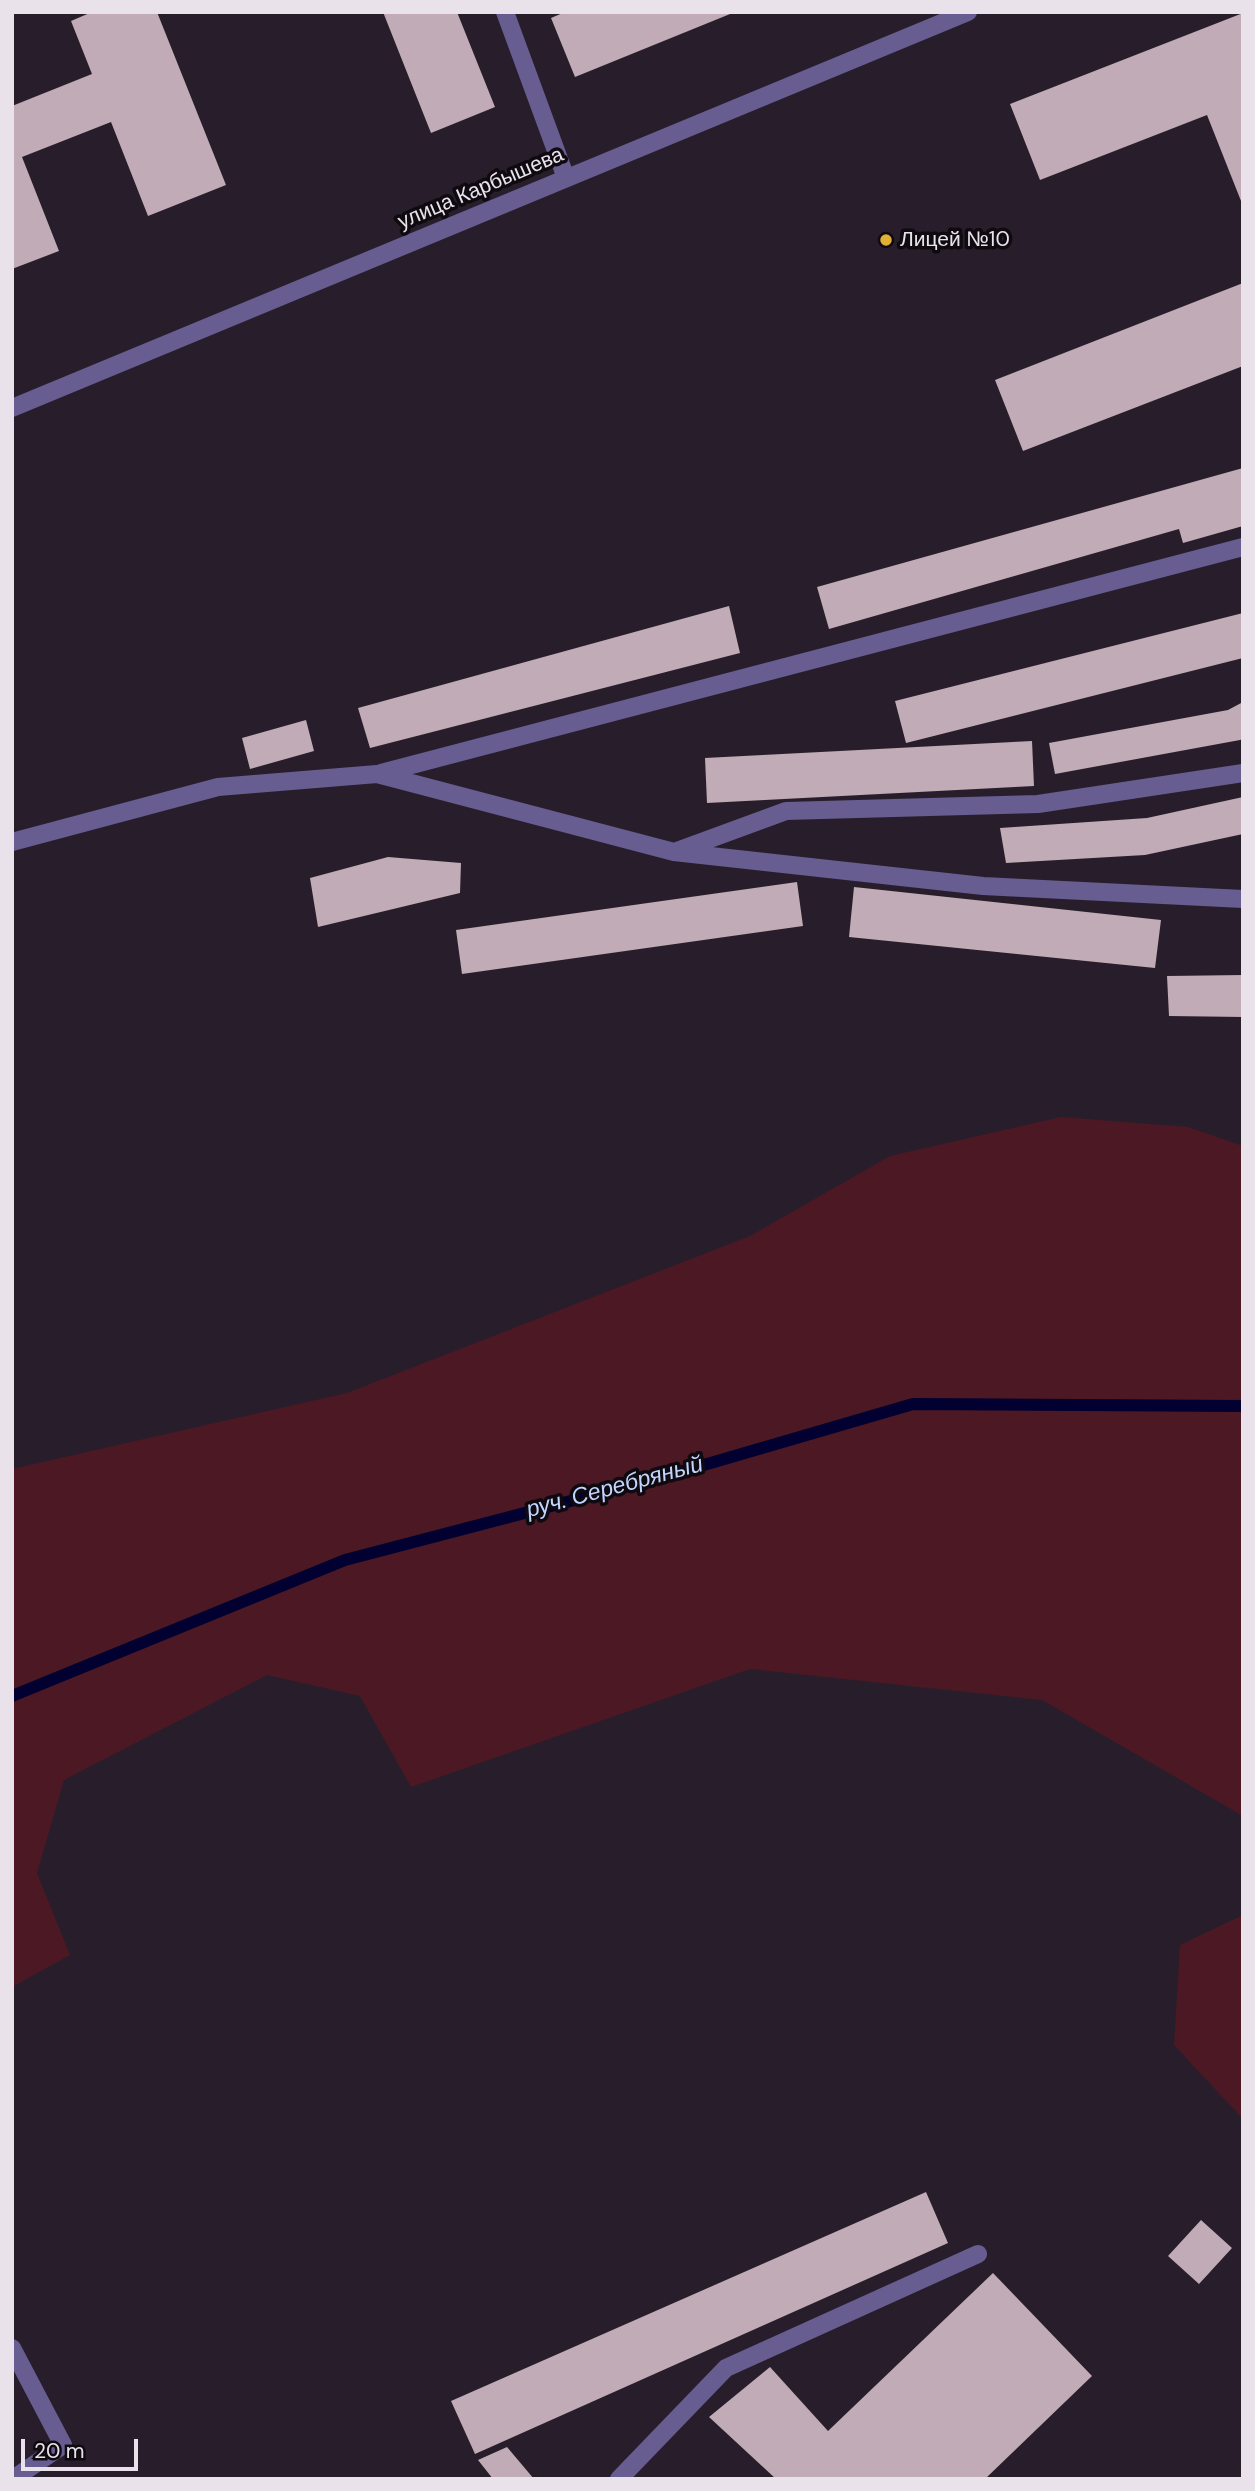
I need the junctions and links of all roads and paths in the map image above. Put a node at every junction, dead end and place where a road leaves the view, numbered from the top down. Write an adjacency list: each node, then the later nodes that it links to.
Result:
1 (505, 12): 3 (street)
2 (968, 12): 3 (street, улица Карбышева)
3 (566, 178): 4 (street, улица Карбышева)
4 (12, 408)
5 (1243, 547): 6 (street)
6 (377, 774): 8 (street); 9 (street)
7 (1243, 774): 9 (street)
8 (12, 842)
9 (674, 852): 10 (street)
10 (1243, 900)
11 (978, 2254): 14 (street)
12 (12, 2348): 13 (street)
13 (13, 2479)
14 (619, 2479)

